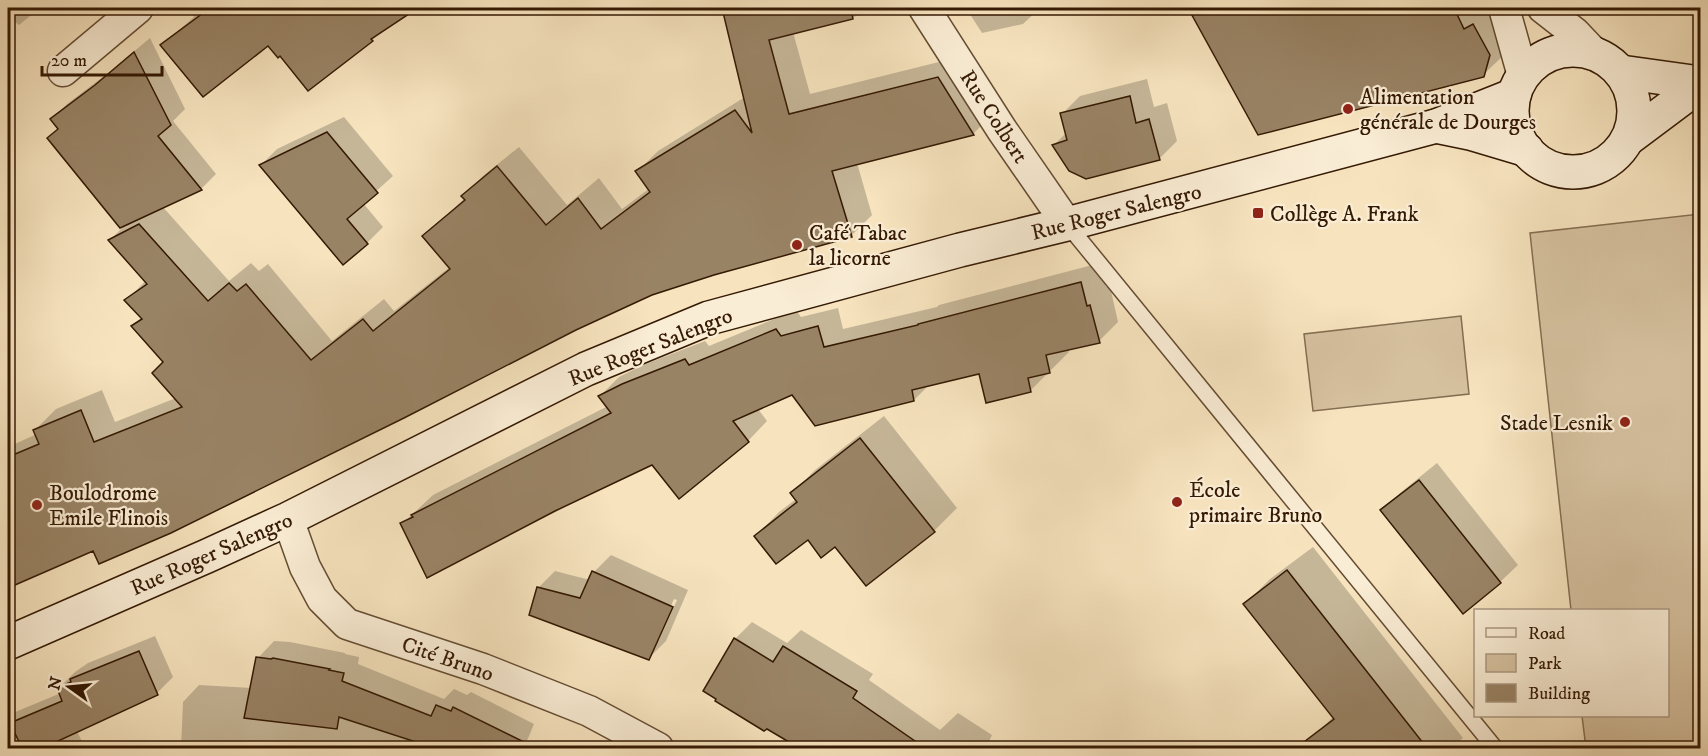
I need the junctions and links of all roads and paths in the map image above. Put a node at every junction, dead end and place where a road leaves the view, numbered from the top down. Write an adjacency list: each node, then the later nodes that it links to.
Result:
1 (138, 8): 6 (street)
2 (924, 8): 13 (street, Rue Colbert)
3 (1504, 8): 9 (street)
4 (1544, 8): 5 (street)
5 (1593, 52): 7 (street); 9 (street)
6 (63, 71)
7 (1621, 72): 8 (street); 11 (street)
8 (1701, 84): 11 (street)
9 (1519, 86): 10 (street, Rue Roger Salengro); 12 (street)
10 (1436, 126): 12 (street, Rue Roger Salengro); 13 (street, Rue Roger Salengro)
11 (1629, 138): 12 (street)
12 (1527, 150)
13 (1067, 224): 14 (street, Rue Roger Salengro); 17 (lane)
14 (288, 519): 15 (street, Rue Roger Salengro); 16 (street, Cité Bruno)
15 (8, 643)
16 (658, 748)
17 (1495, 748)

